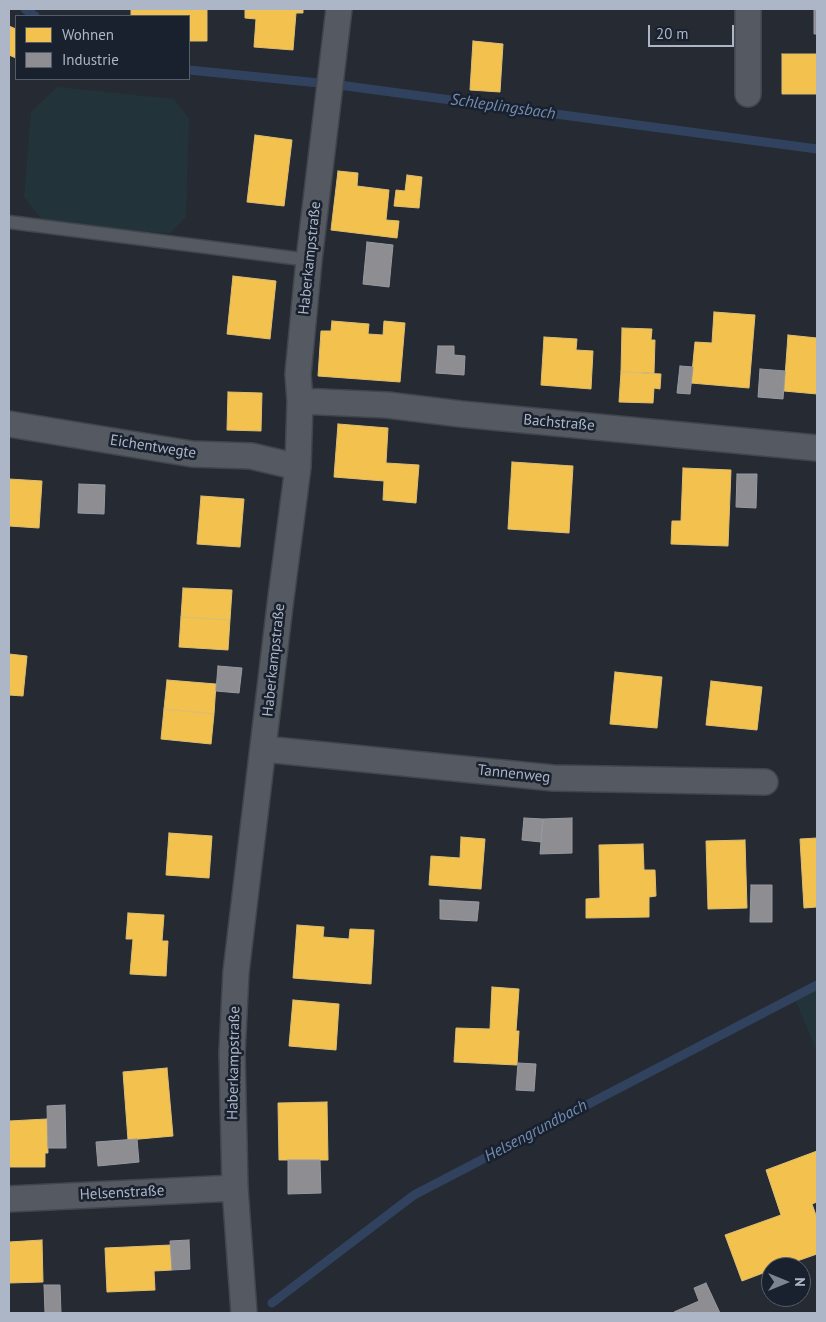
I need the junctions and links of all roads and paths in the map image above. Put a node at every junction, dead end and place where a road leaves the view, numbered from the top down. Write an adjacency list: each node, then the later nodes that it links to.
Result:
1 (339, 9): 5 (street, Haberkampstraße)
2 (748, 9): 3 (street)
3 (748, 94)
4 (9, 222): 5 (lane)
5 (309, 260): 6 (street, Haberkampstraße)
6 (300, 400): 8 (street, Bachstraße); 9 (street, Haberkampstraße)
7 (9, 424): 9 (street, Eichentwegte)
8 (817, 448)
9 (298, 467): 10 (street, Haberkampstraße)
10 (264, 749): 11 (street, Tannenweg); 12 (street, Haberkampstraße)
11 (765, 782)
12 (235, 1188): 13 (street, Helsenstraße); 14 (street, Haberkampstraße)
13 (9, 1199)
14 (244, 1313)

